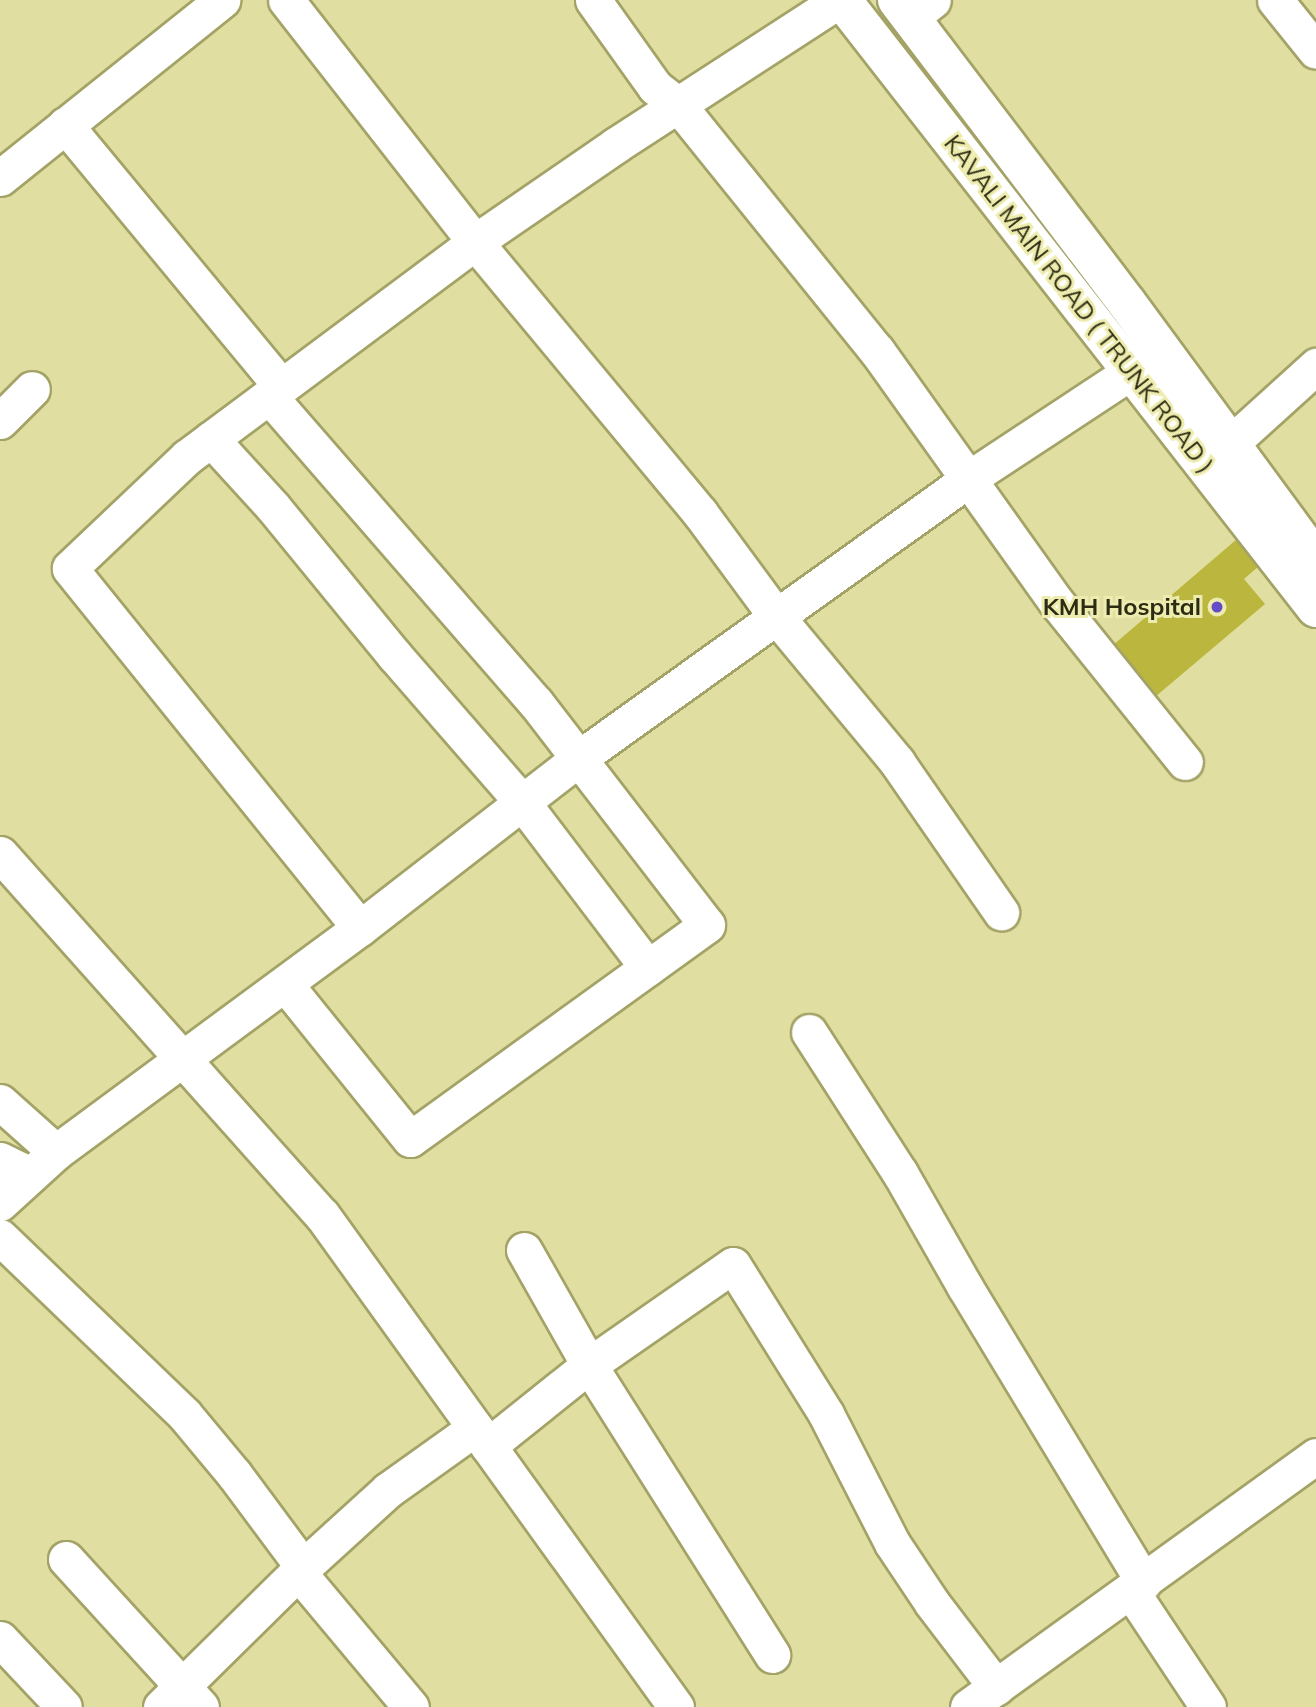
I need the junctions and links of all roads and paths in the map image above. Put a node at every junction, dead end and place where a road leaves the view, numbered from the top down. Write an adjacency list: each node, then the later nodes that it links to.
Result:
1 (222, 0): 9 (street)
2 (286, 0): 11 (street)
3 (593, 0): 8 (street)
4 (841, 0): 8 (street); 12 (main road, KAVALI MAIN ROAD ( TRUNK ROAD ))
5 (1275, 0): 7 (street)
6 (914, 6): 12 (main road, KAVALI MAIN ROAD ( TRUNK ROAD ))
7 (1316, 51)
8 (679, 106): 11 (street); 19 (street)
9 (65, 125): 10 (street); 15 (street)
10 (5, 163)
11 (475, 242): 15 (street); 22 (street)
12 (1146, 361): 18 (main road, KAVALI MAIN ROAD ( TRUNK ROAD )); 19 (street); 21 (main road, KAVALI MAIN ROAD ( TRUNK ROAD ))
13 (1316, 366): 18 (street)
14 (32, 389): 16 (street)
15 (275, 391): 17 (street); 23 (street)
16 (0, 421)
17 (211, 439): 25 (street); 28 (street)
18 (1229, 445): 20 (main road, KAVALI MAIN ROAD ( TRUNK ROAD ))
19 (968, 479): 22 (street); 24 (street)
20 (1316, 560)
21 (1316, 608)
22 (776, 616): 23 (street); 27 (street)
23 (579, 758): 25 (street); 29 (street)
24 (1185, 762)
25 (522, 802): 28 (street); 29 (street)
26 (0, 854): 32 (street)
27 (1001, 912)
28 (360, 928): 30 (street)
29 (649, 968): 30 (street)
30 (285, 984): 32 (street)
31 (809, 1032): 44 (street)
32 (184, 1058): 35 (street); 40 (street)
33 (0, 1102): 35 (street)
34 (0, 1160): 35 (street)
35 (43, 1164): 36 (street)
36 (0, 1203)
37 (0, 1237): 43 (street)
38 (524, 1250): 39 (street)
39 (589, 1365): 40 (street); 46 (street); 47 (street)
40 (482, 1437): 43 (street); 51 (street)
41 (1316, 1456): 44 (street)
42 (66, 1559): 48 (street)
43 (301, 1569): 48 (street); 50 (street)
44 (1137, 1586): 47 (street); 53 (street)
45 (0, 1639): 49 (street)
46 (772, 1655)
47 (996, 1687): 52 (street)
48 (182, 1700)
49 (64, 1707)
50 (411, 1707)
51 (676, 1707)
52 (968, 1707)
53 (1208, 1707)

